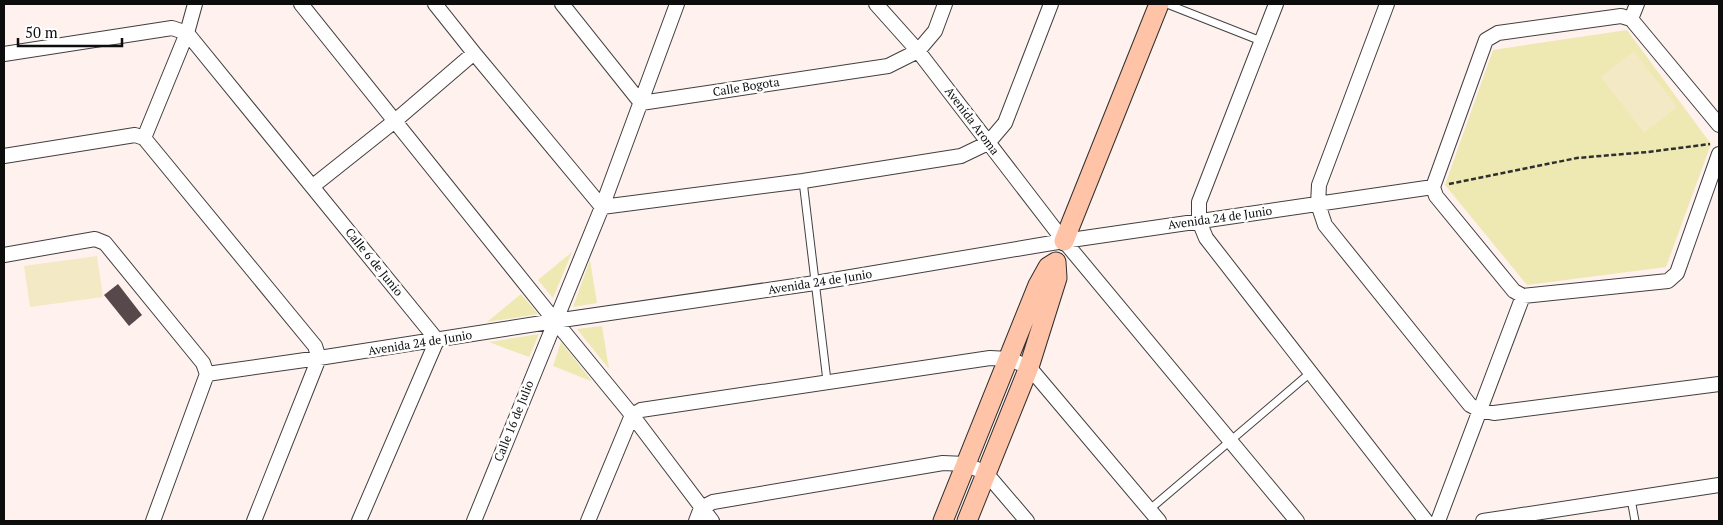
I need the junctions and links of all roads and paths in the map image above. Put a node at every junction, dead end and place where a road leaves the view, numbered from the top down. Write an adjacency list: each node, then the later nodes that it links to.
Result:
1 (195, 4): 15 (street)
2 (301, 4): 21 (street)
3 (435, 4): 18 (street)
4 (562, 4): 20 (street)
5 (676, 4): 20 (street, Calle 16 de Julio)
6 (876, 4): 17 (street, Avenida Aroma)
7 (945, 4): 17 (street, Calle Bogota)
8 (1051, 4): 24 (street)
9 (1158, 4): 33 (street)
10 (1167, 4): 16 (lane)
11 (1276, 4): 16 (street)
12 (1387, 4): 30 (street)
13 (1637, 4): 14 (street)
14 (1631, 19): 22 (street); 29 (street)
15 (187, 33): 19 (street); 23 (street); 28 (street, Calle 6 de Junio)
16 (1261, 41): 32 (street)
17 (918, 51): 20 (street, Calle Bogota); 24 (street, Avenida Aroma)
18 (474, 53): 21 (street); 31 (street)
19 (4, 54)
20 (641, 103): 31 (street, Calle 16 de Julio)
21 (396, 120): 28 (street); 38 (street)
22 (1719, 125)
23 (144, 138): 26 (street); 40 (street)
24 (988, 142): 27 (street); 33 (street, Avenida Aroma)
25 (1715, 149): 29 (path); 37 (street)
26 (4, 156)
27 (803, 181): 31 (street); 36 (lane)
28 (313, 186): 39 (street, Calle 6 de Junio)
29 (1433, 187): 30 (street, Avenida 24 de Junio); 37 (street)
30 (1318, 204): 32 (street, Avenida 24 de Junio); 47 (street)
31 (602, 207): 38 (street, Calle 16 de Julio)
32 (1199, 221): 33 (street, Avenida 24 de Junio); 43 (street)
33 (1064, 242): 35 (street); 36 (street, Avenida 24 de Junio); 49 (street, Avenida Aroma)
34 (4, 255): 44 (street)
35 (1056, 262): 41 (street); 42 (street)
36 (815, 283): 38 (street, Avenida 24 de Junio); 45 (lane)
37 (1523, 296): 47 (street)
38 (555, 321): 39 (street, Avenida 24 de Junio); 48 (street); 59 (street, Calle 16 de Julio)
39 (437, 340): 40 (street, Avenida 24 de Junio); 58 (street)
40 (319, 358): 44 (street, Avenida 24 de Junio); 57 (street)
41 (1009, 359): 42 (street); 45 (street); 50 (street)
42 (1028, 367): 51 (street); 55 (street)
43 (1310, 373): 49 (lane); 68 (street)
44 (207, 374): 56 (street)
45 (827, 381): 48 (street)
46 (1719, 384): 47 (street)
47 (1479, 410): 69 (street)
48 (632, 415): 54 (street); 60 (street)
49 (1229, 441): 55 (lane); 67 (street, Avenida Aroma)
50 (966, 464): 51 (street); 54 (street); 63 (street)
51 (986, 473): 64 (street); 65 (street)
52 (1719, 485): 53 (street)
53 (1631, 499): 70 (street); 71 (lane)
54 (701, 508): 61 (street); 62 (street)
55 (1149, 510): 66 (street)
56 (153, 521)
57 (254, 521)
58 (360, 521)
59 (474, 521)
60 (588, 521)
61 (696, 521)
62 (712, 521)
63 (943, 521)
64 (967, 521)
65 (1027, 521)
66 (1158, 521)
67 (1297, 521)
68 (1426, 521)
69 (1438, 521)
70 (1483, 521)
71 (1635, 521)

